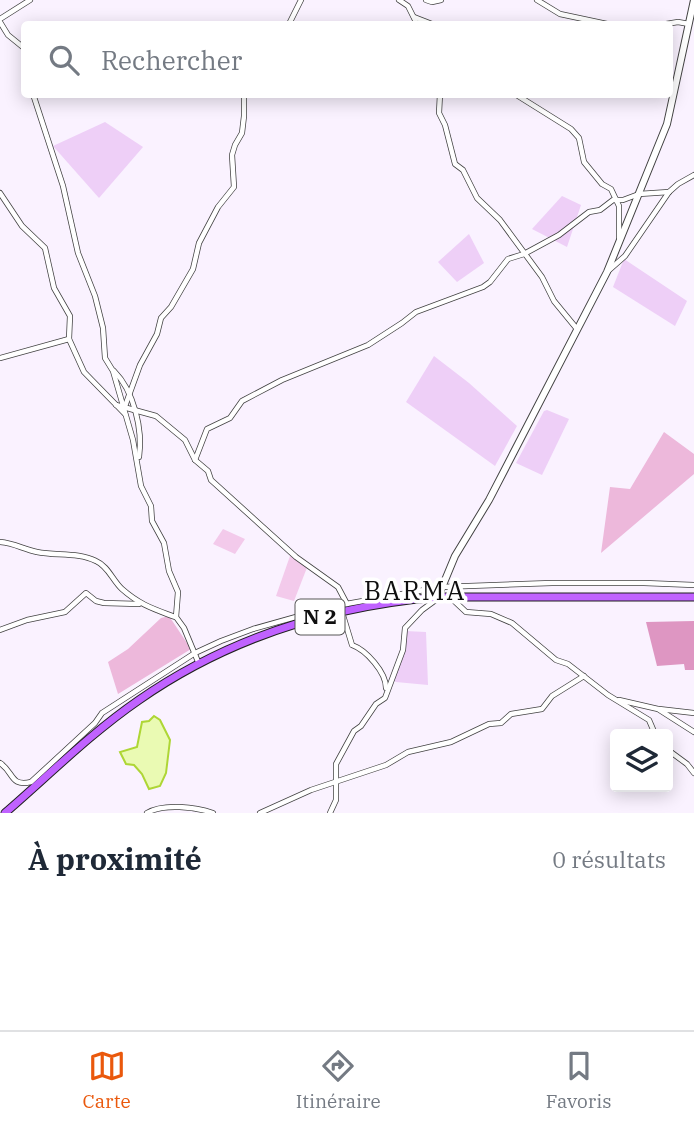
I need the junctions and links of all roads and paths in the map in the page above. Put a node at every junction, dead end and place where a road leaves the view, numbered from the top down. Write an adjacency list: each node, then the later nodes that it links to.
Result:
1 (30, 0): 9 (street)
2 (301, 0): 10 (street)
3 (399, 0): 8 (street)
4 (426, 0): 5 (street)
5 (441, 0)
6 (537, 0): 13 (street)
7 (694, 0): 15 (street)
8 (414, 17): 11 (street); 12 (street)
9 (0, 20): 16 (street)
10 (290, 21)
11 (416, 21)
12 (424, 21)
13 (593, 21)
14 (673, 23): 15 (street)
15 (689, 24): 24 (street)
16 (21, 46)
17 (34, 98): 32 (street)
18 (244, 98): 33 (street)
19 (440, 98): 27 (street)
20 (521, 98): 25 (street)
21 (694, 175): 22 (street)
22 (669, 192): 24 (street); 28 (street)
23 (0, 193): 30 (street)
24 (639, 194): 25 (street); 26 (street)
25 (616, 200): 26 (street); 27 (street)
26 (619, 243): 28 (street)
27 (524, 254): 29 (street); 36 (street)
28 (607, 272): 29 (street)
29 (577, 329): 40 (street)
30 (69, 339): 31 (street); 35 (street)
31 (0, 358)
32 (113, 371): 33 (street); 35 (street)
33 (130, 396): 34 (street); 35 (street)
34 (133, 408): 35 (street); 36 (street); 37 (street)
35 (124, 409): 37 (street)
36 (195, 460): 45 (street)
37 (138, 463): 47 (street)
38 (0, 542): 44 (street)
39 (694, 585): 40 (street)
40 (441, 587): 41 (street); 45 (street)
41 (438, 597): 42 (main road, N 2); 46 (main road, N 2); 52 (street)
42 (450, 597): 43 (main road, N 2); 51 (street)
43 (694, 597)
44 (142, 604): 47 (street); 48 (street)
45 (347, 604): 49 (street)
46 (342, 611): 50 (main road, N 2); 52 (street)
47 (176, 617): 49 (street)
48 (0, 630)
49 (195, 653): 50 (street); 59 (street)
50 (199, 664): 63 (main road, N 2)
51 (584, 676): 53 (street); 61 (street)
52 (386, 692): 61 (street)
53 (613, 698): 54 (street); 56 (street)
54 (659, 709): 55 (street); 57 (street)
55 (694, 713)
56 (653, 729)
57 (694, 732)
58 (673, 754): 60 (street)
59 (0, 763)
60 (694, 773)
61 (336, 780): 62 (street); 67 (street)
62 (271, 811): 66 (street)
63 (5, 813)
64 (147, 813): 65 (street)
65 (213, 813)
66 (260, 813)
67 (330, 813)

